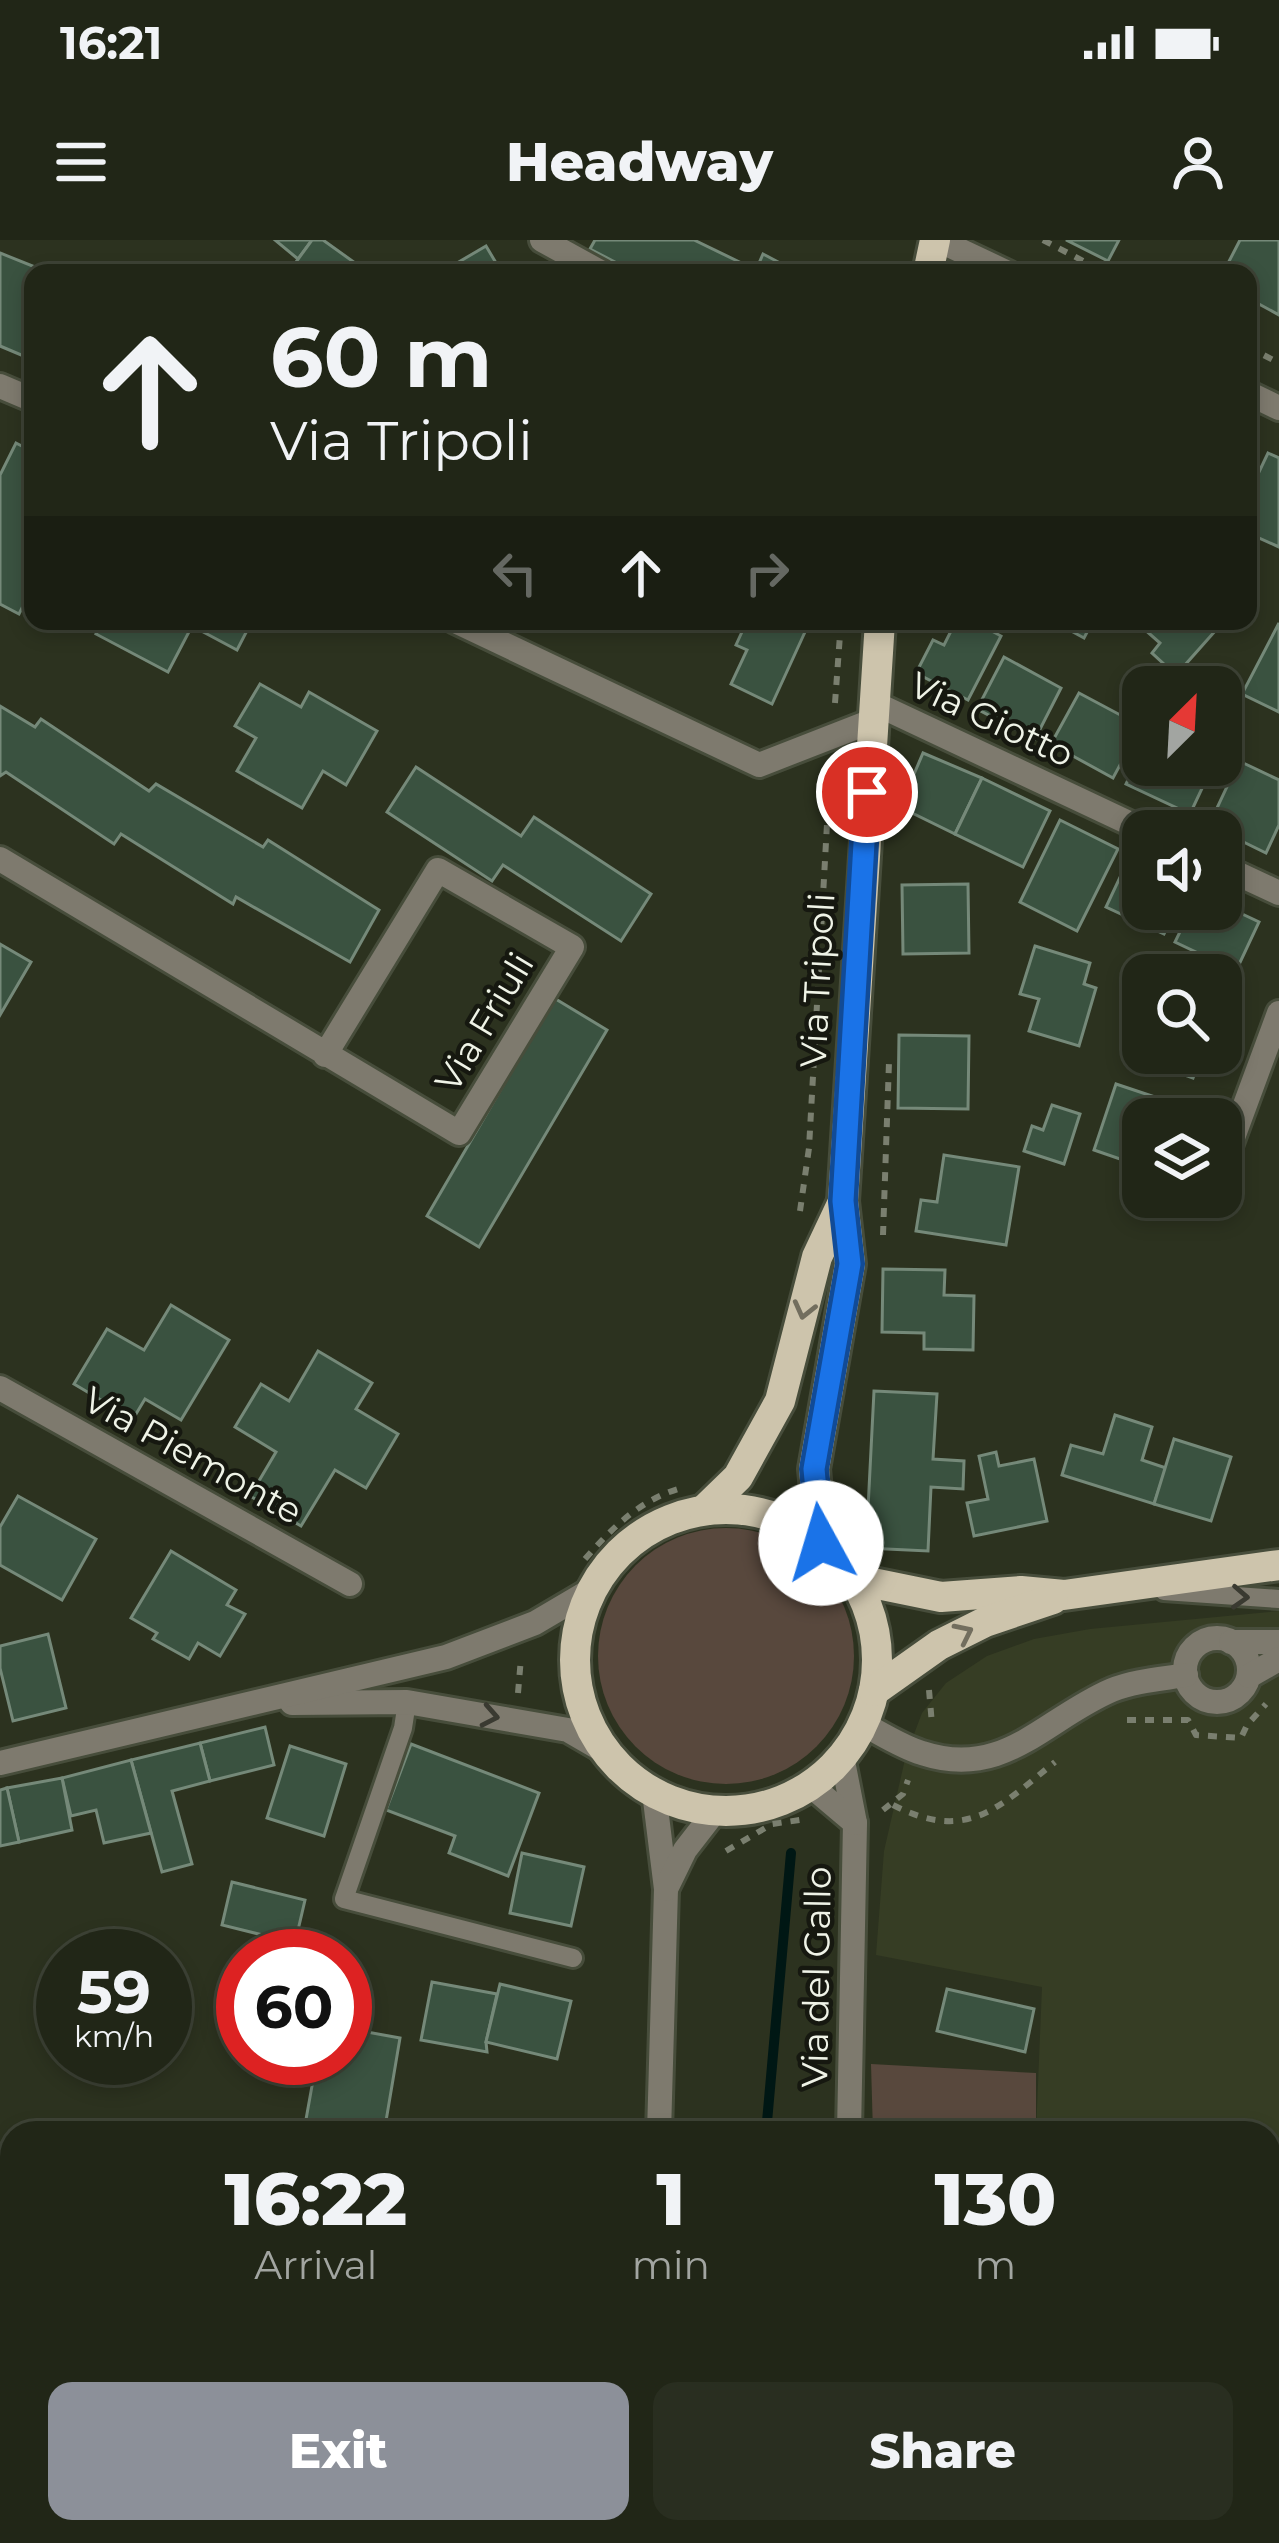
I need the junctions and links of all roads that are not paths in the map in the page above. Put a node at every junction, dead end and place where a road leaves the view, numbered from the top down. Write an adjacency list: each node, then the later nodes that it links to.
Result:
1 (542, 240): 3 (street)
2 (937, 240): 4 (street)
3 (586, 264)
4 (989, 264)
5 (474, 630): 7 (street)
6 (879, 630): 7 (main road, Via Tripoli)
7 (873, 712): 8 (street, Via Giotto); 15 (main road, Via Tripoli)
8 (1122, 821)
9 (0, 859): 13 (street, Via Friuli)
10 (1242, 876): 11 (street)
11 (1279, 893)
12 (1279, 1013): 14 (street)
13 (325, 1054): 13 (street, Via Friuli)
14 (1242, 1113)
15 (843, 1201): 17 (main road, one-way to 17); 18 (main road)
16 (0, 1388): 22 (street, Via Piemonte)
17 (698, 1498): 18 (main road); 20 (main road)
18 (821, 1543): 21 (main road)
19 (1279, 1565): 23 (main road)
20 (585, 1579): 33 (street); 35 (main road)
21 (853, 1579): 24 (main road); 31 (main road)
22 (350, 1585)
23 (1117, 1587): 24 (main road); 25 (lane, one-way to 25)
24 (1064, 1594): 31 (main road, one-way to 24)
25 (1279, 1599)
26 (1231, 1642): 27 (street); 29 (street); 30 (street)
27 (1279, 1642)
28 (1279, 1659): 30 (street)
29 (1186, 1675): 30 (street); 34 (street)
30 (1249, 1676)
31 (874, 1691): 34 (main road)
32 (407, 1702): 33 (street); 35 (street, one-way to 35); 43 (lane)
33 (248, 1704): 37 (street)
34 (863, 1724): 36 (main road)
35 (606, 1752): 39 (main road)
36 (842, 1756): 38 (main road); 41 (street, Via del Gallo)
37 (0, 1763)
38 (811, 1785): 40 (main road); 41 (street)
39 (654, 1792): 40 (main road); 42 (street)
40 (716, 1810): 42 (street)
41 (855, 1823): 45 (street, Via del Gallo)
42 (666, 1889): 44 (street)
43 (573, 1958)
44 (658, 2121)
45 (849, 2121)

